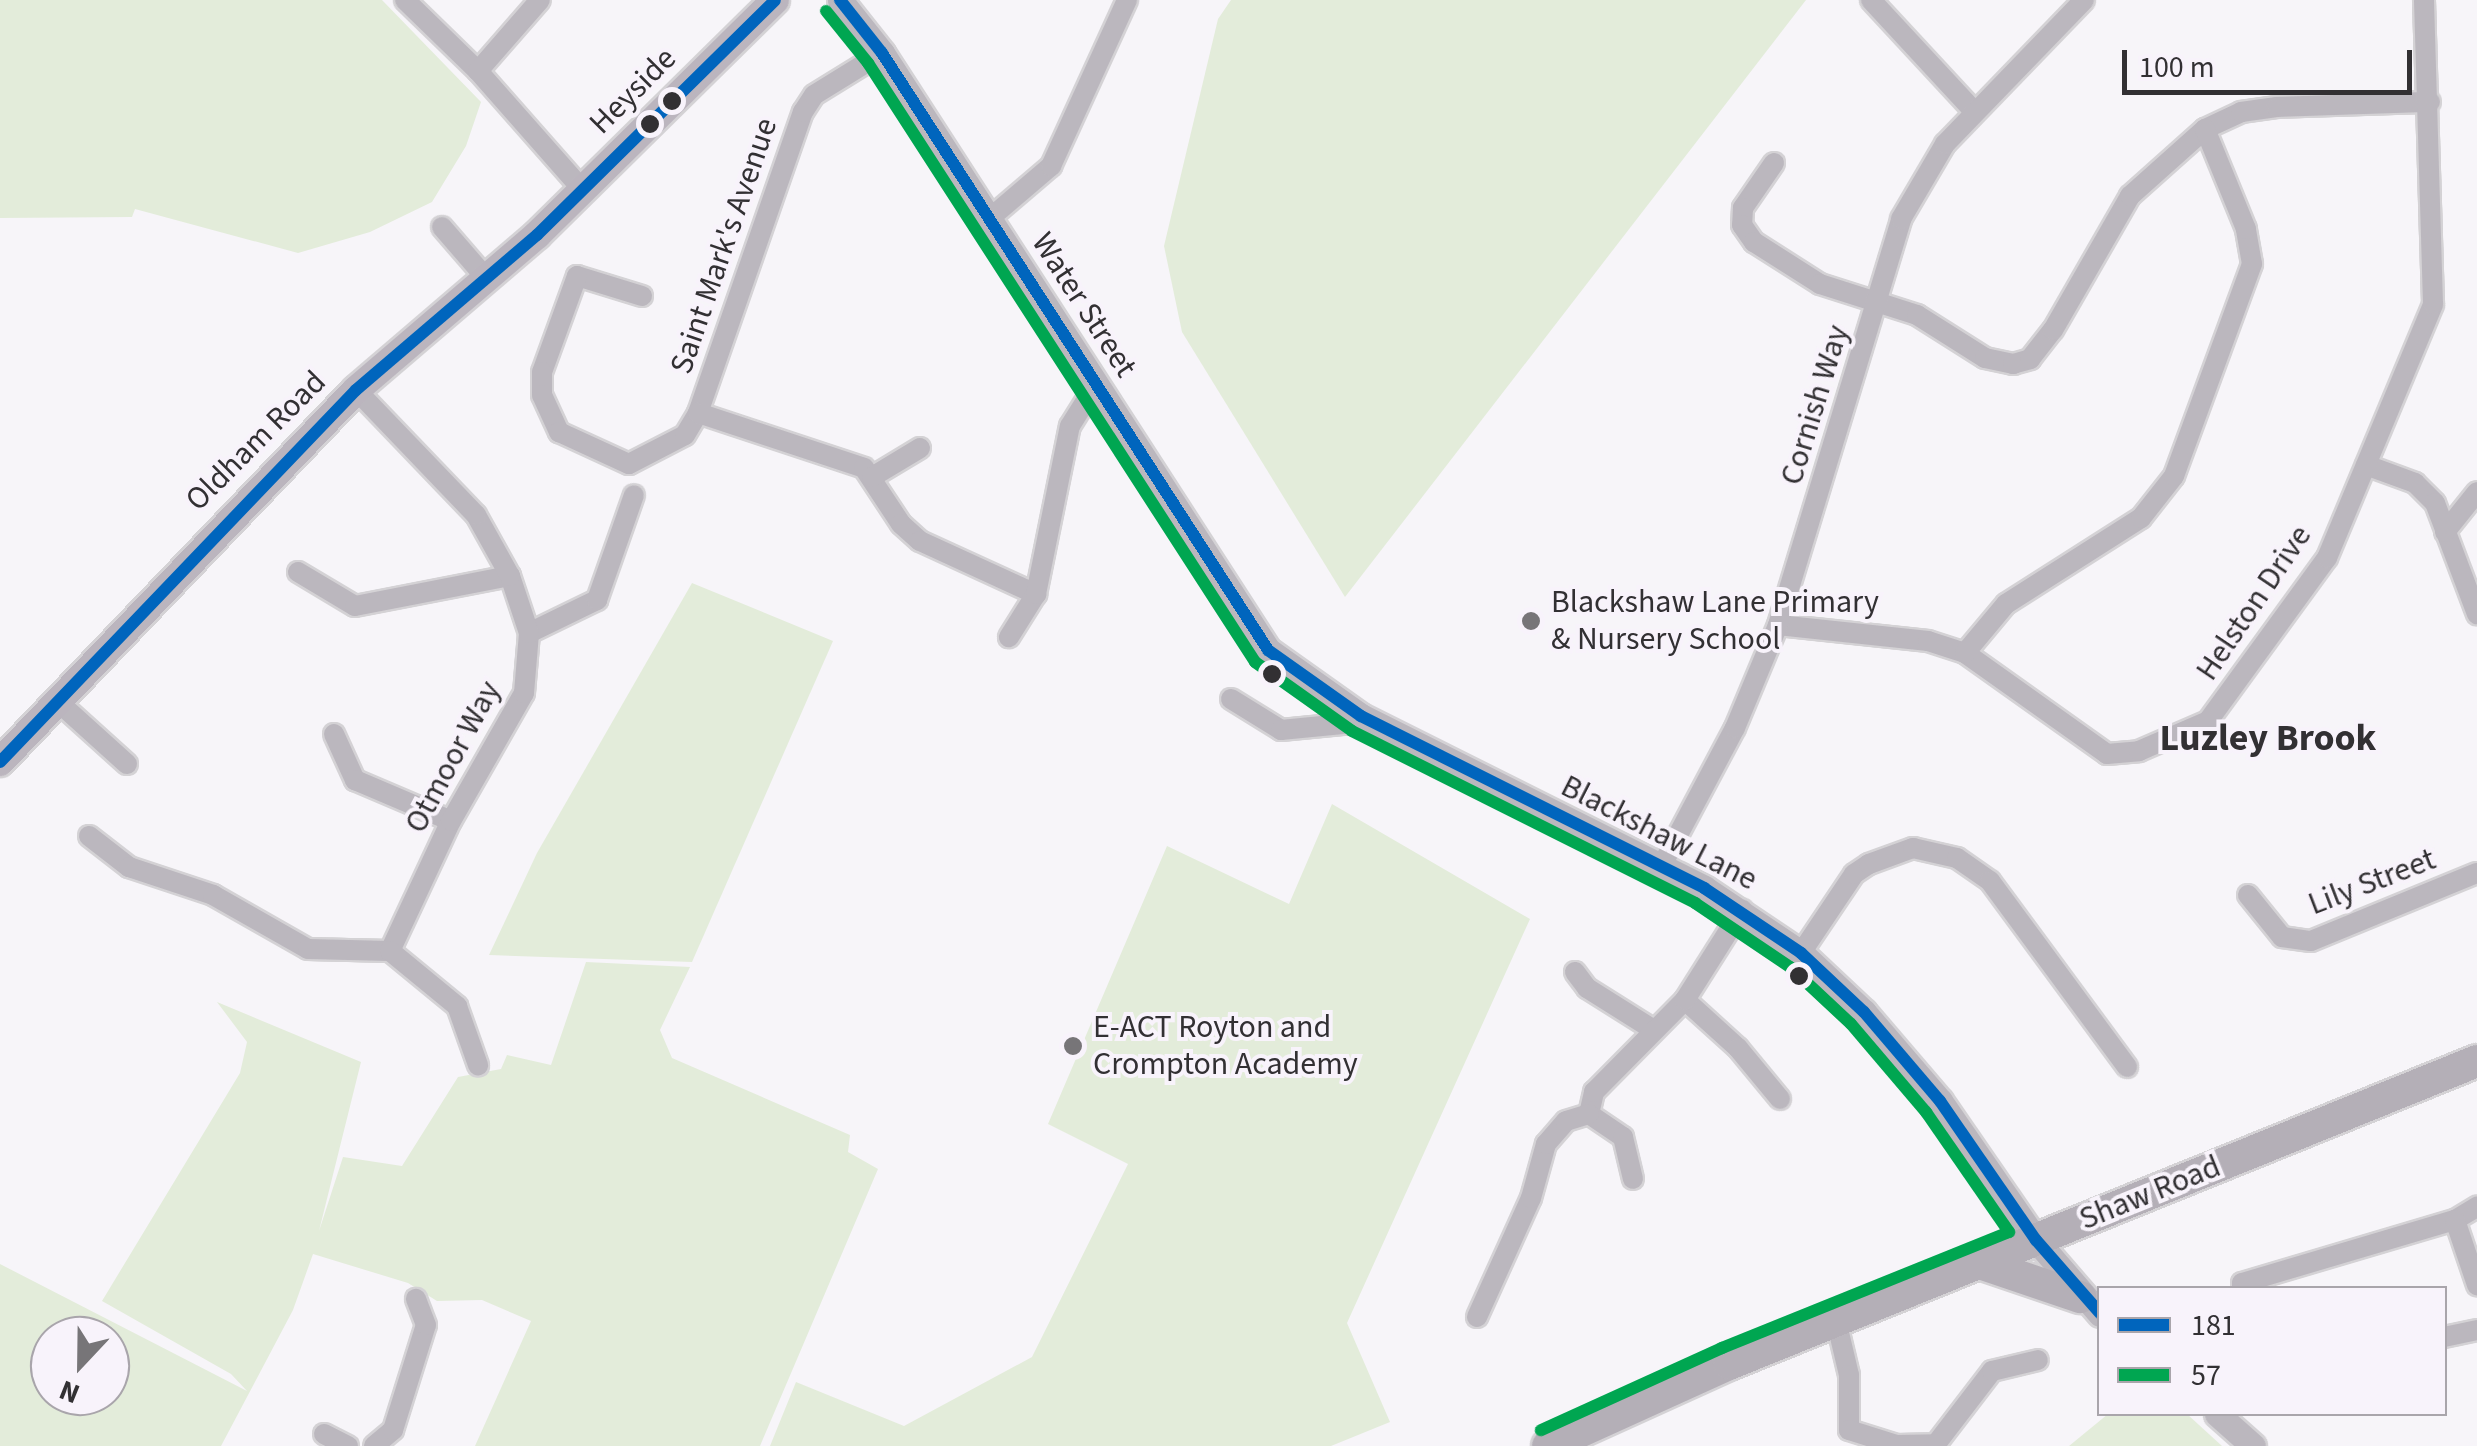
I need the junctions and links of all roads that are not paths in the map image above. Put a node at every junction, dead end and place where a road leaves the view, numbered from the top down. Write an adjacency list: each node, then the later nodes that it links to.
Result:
1 (405, 0): 10 (street)
2 (540, 0): 10 (street)
3 (775, 0): 15 (main road, Heyside)
4 (840, 0): 9 (street, Water Street)
5 (1128, 0): 16 (street)
6 (1872, 0): 12 (street)
7 (2084, 0): 12 (street, Cornish Way)
8 (2424, 0): 11 (street, Helston Drive)
9 (882, 53): 16 (street, Water Street); 23 (street, Saint Mark's Avenue)
10 (478, 70): 15 (street)
11 (2430, 102): 13 (street); 25 (street, Helston Drive)
12 (1973, 110): 20 (street, Cornish Way)
13 (2205, 128): 20 (street); 38 (street)
14 (1774, 163): 20 (street)
15 (583, 190): 18 (main road, Oldham Road)
16 (989, 219): 21 (street, Water Street)
17 (442, 227): 18 (street)
18 (486, 278): 22 (main road, Oldham Road)
19 (642, 296): 23 (street, Saint Mark's Avenue)
20 (1876, 301): 34 (street, Cornish Way)
21 (1097, 383): 32 (street); 37 (street, Water Street)
22 (356, 390): 31 (street, Otmoor Way); 39 (main road, Oldham Road)
23 (698, 413): 26 (street)
24 (920, 448): 26 (street)
25 (2366, 465): 29 (street); 38 (street, Helston Drive)
26 (868, 473): 32 (street)
27 (2477, 492): 29 (street)
28 (634, 495): 35 (street)
29 (2446, 532): 33 (street)
30 (298, 572): 31 (street)
31 (510, 576): 35 (street, Otmoor Way)
32 (1036, 594): 36 (street)
33 (2477, 614)
34 (1778, 624): 38 (street, Helston Drive); 47 (street, Cornish Way)
35 (529, 633): 45 (street, Otmoor Way)
36 (1009, 636)
37 (1268, 650): 41 (street, Blackshaw Lane)
38 (1965, 652)
39 (55, 699): 43 (main road, Oldham Road); 44 (street)
40 (1231, 699): 41 (street)
41 (1361, 716): 47 (street, Blackshaw Lane)
42 (334, 734): 45 (street)
43 (0, 762)
44 (127, 764)
45 (452, 820): 51 (street, Otmoor Way)
46 (89, 836): 51 (street)
47 (1661, 867): 50 (street, Blackshaw Lane)
48 (2477, 873): 49 (street, Lily Street)
49 (2248, 895)
50 (1742, 910): 52 (street, Blackshaw Lane); 54 (street)
51 (390, 951): 57 (street)
52 (1801, 953): 58 (street); 64 (street, Blackshaw Lane)
53 (1575, 972): 55 (street)
54 (1685, 1000): 55 (street); 59 (street)
55 (1652, 1029): 60 (street)
56 (2477, 1061): 64 (main road, Shaw Road)
57 (478, 1066)
58 (2127, 1066)
59 (1780, 1099)
60 (1589, 1114): 61 (street); 70 (street)
61 (1633, 1179)
62 (2477, 1207): 63 (street)
63 (2455, 1220): 66 (street); 67 (street)
64 (2036, 1240): 65 (main road, Shaw Road); 69 (street, Blackshaw Lane)
65 (1977, 1262): 69 (main road); 71 (main road, Shaw Road)
66 (2477, 1285)
67 (2242, 1286)
68 (416, 1299): 78 (street)
69 (2090, 1306)
70 (1477, 1317)
71 (1836, 1320): 74 (street); 79 (main road, Shaw Road)
72 (2477, 1330): 73 (street)
73 (2447, 1337)
74 (2038, 1360)
75 (2225, 1416): 80 (street)
76 (324, 1434): 77 (street)
77 (348, 1446)
78 (374, 1446)
79 (1548, 1446)
80 (2253, 1446)

